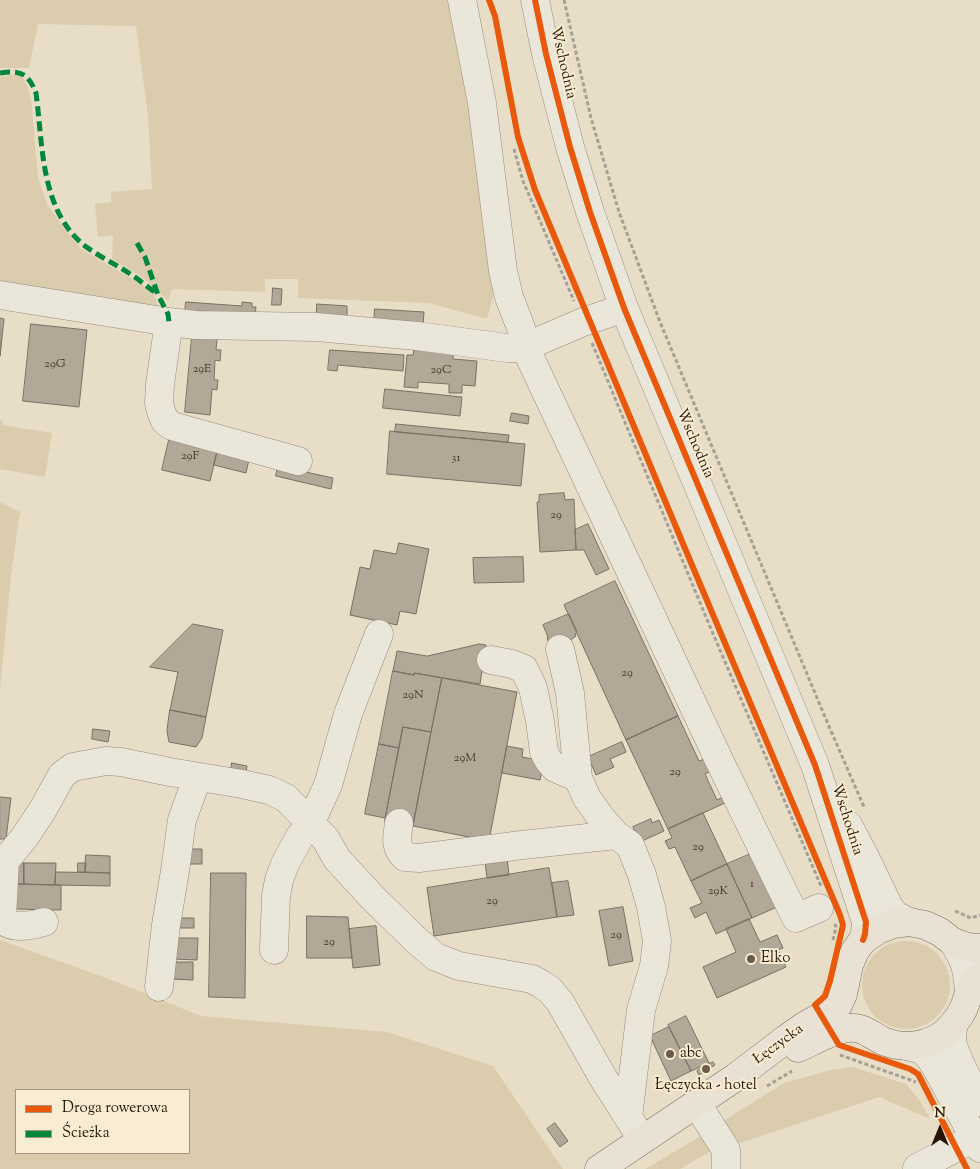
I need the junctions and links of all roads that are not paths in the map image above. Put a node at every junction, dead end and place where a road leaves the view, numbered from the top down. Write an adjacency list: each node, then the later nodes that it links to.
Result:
1 (462, 0): 6 (street)
2 (535, 0): 4 (street, Wschodnia)
3 (0, 295): 5 (street)
4 (624, 308): 6 (street); 11 (street, Wschodnia)
5 (169, 322): 6 (street); 7 (street)
6 (526, 347): 17 (street)
7 (298, 461)
8 (379, 634): 15 (street)
9 (560, 649): 13 (street)
10 (491, 660): 13 (street)
11 (815, 765): 17 (street, Wschodnia); 19 (street)
12 (198, 777): 15 (street); 18 (street); 26 (street)
13 (578, 778): 16 (street)
14 (399, 823): 16 (street)
15 (310, 824): 23 (street); 33 (street)
16 (616, 835): 33 (street)
17 (831, 894): 20 (street, Wschodnia)
18 (44, 922)
19 (909, 922): 20 (main road, Łęczycka); 21 (main road, Łęczycka)
20 (848, 936): 24 (main road, Łęczycka)
21 (952, 942): 22 (main road); 25 (street, Łęczycka)
22 (980, 948)
23 (274, 950)
24 (846, 980): 28 (street); 30 (main road, Łęczycka)
25 (975, 983): 27 (main road, Łęczycka)
26 (159, 987)
27 (953, 1025): 29 (main road, Łęczycka); 31 (street)
28 (866, 1030): 29 (main road, Łęczycka); 30 (main road, Łęczycka)
29 (907, 1046): 34 (street)
30 (736, 1077): 32 (main road, Łęczycka)
31 (980, 1102)
32 (696, 1104): 33 (main road, Łęczycka); 37 (street)
33 (635, 1128): 36 (main road, Łęczycka)
34 (978, 1141): 35 (street)
35 (917, 1168)
36 (599, 1169)
37 (726, 1169)

